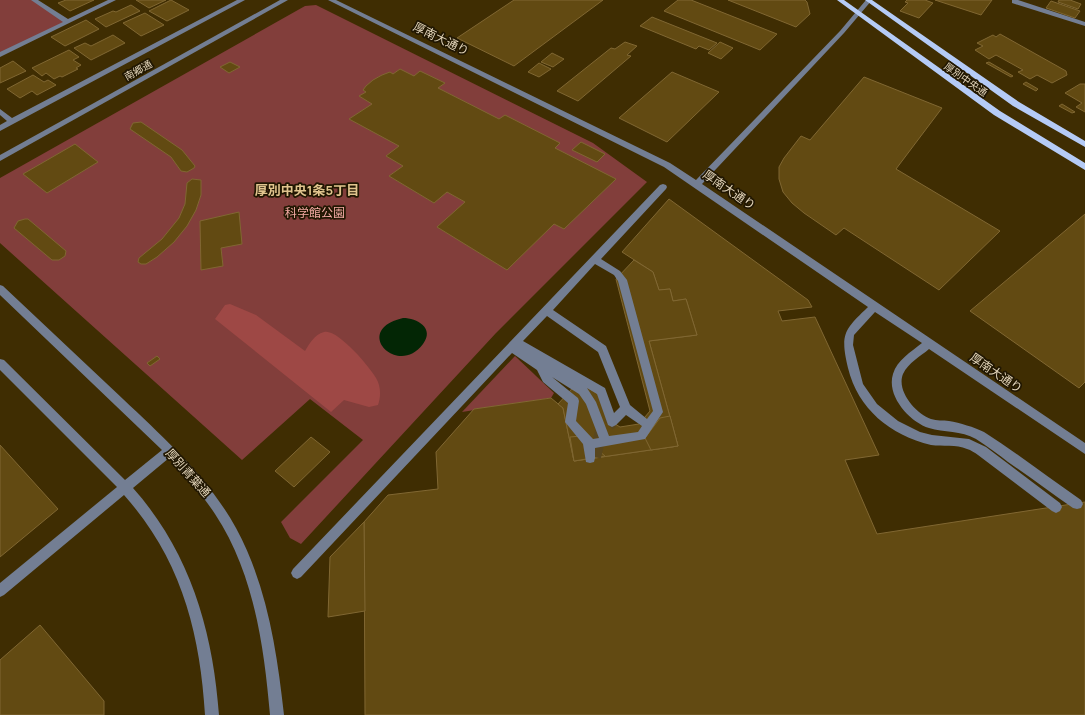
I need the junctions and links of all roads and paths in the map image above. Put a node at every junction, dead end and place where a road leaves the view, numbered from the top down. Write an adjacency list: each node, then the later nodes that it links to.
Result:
1 (34, 0): 12 (street)
2 (113, 0): 12 (street)
3 (224, 0): 10 (street)
4 (242, 0): 10 (street, 南郷通)
5 (285, 0): 19 (street, 南郷通)
6 (331, 0): 21 (street, 厚南大通り)
7 (840, 0): 11 (main road, 厚別中央通)
8 (869, 0): 11 (street); 18 (main road, 厚別中央通)
9 (1015, 0): 13 (street)
10 (233, 5): 16 (street, 南郷通)
11 (858, 13): 20 (main road, 厚別中央通); 21 (street)
12 (68, 22): 14 (street)
13 (1085, 24)
14 (0, 55)
15 (0, 111): 16 (street)
16 (12, 122): 17 (street, 南郷通)
17 (0, 128)
18 (1085, 144)
19 (0, 158)
20 (1085, 167)
21 (697, 184): 25 (street, 厚南大通り)
22 (663, 188): 23 (street)
23 (594, 259): 26 (street); 34 (street)
24 (0, 290): 38 (street, 厚別青葉通)
25 (875, 306): 27 (street, 厚南大通り); 42 (street)
26 (546, 310): 28 (street); 33 (street)
27 (929, 343): 37 (street, 厚南大通り); 41 (street)
28 (513, 344): 30 (street); 33 (street); 43 (street)
29 (0, 363): 40 (street)
30 (542, 367): 31 (street); 32 (street)
31 (570, 398): 32 (street); 36 (street)
32 (591, 402): 35 (street)
33 (626, 408): 34 (street)
34 (648, 424): 35 (street)
35 (606, 441): 36 (street)
36 (591, 445): 39 (street)
37 (1085, 449)
38 (169, 451): 40 (street); 46 (street, 厚別青葉通)
39 (590, 458)
40 (124, 487): 44 (street); 45 (street)
41 (1077, 504)
42 (1056, 507)
43 (297, 573)
44 (0, 591)
45 (212, 715)
46 (277, 715)

